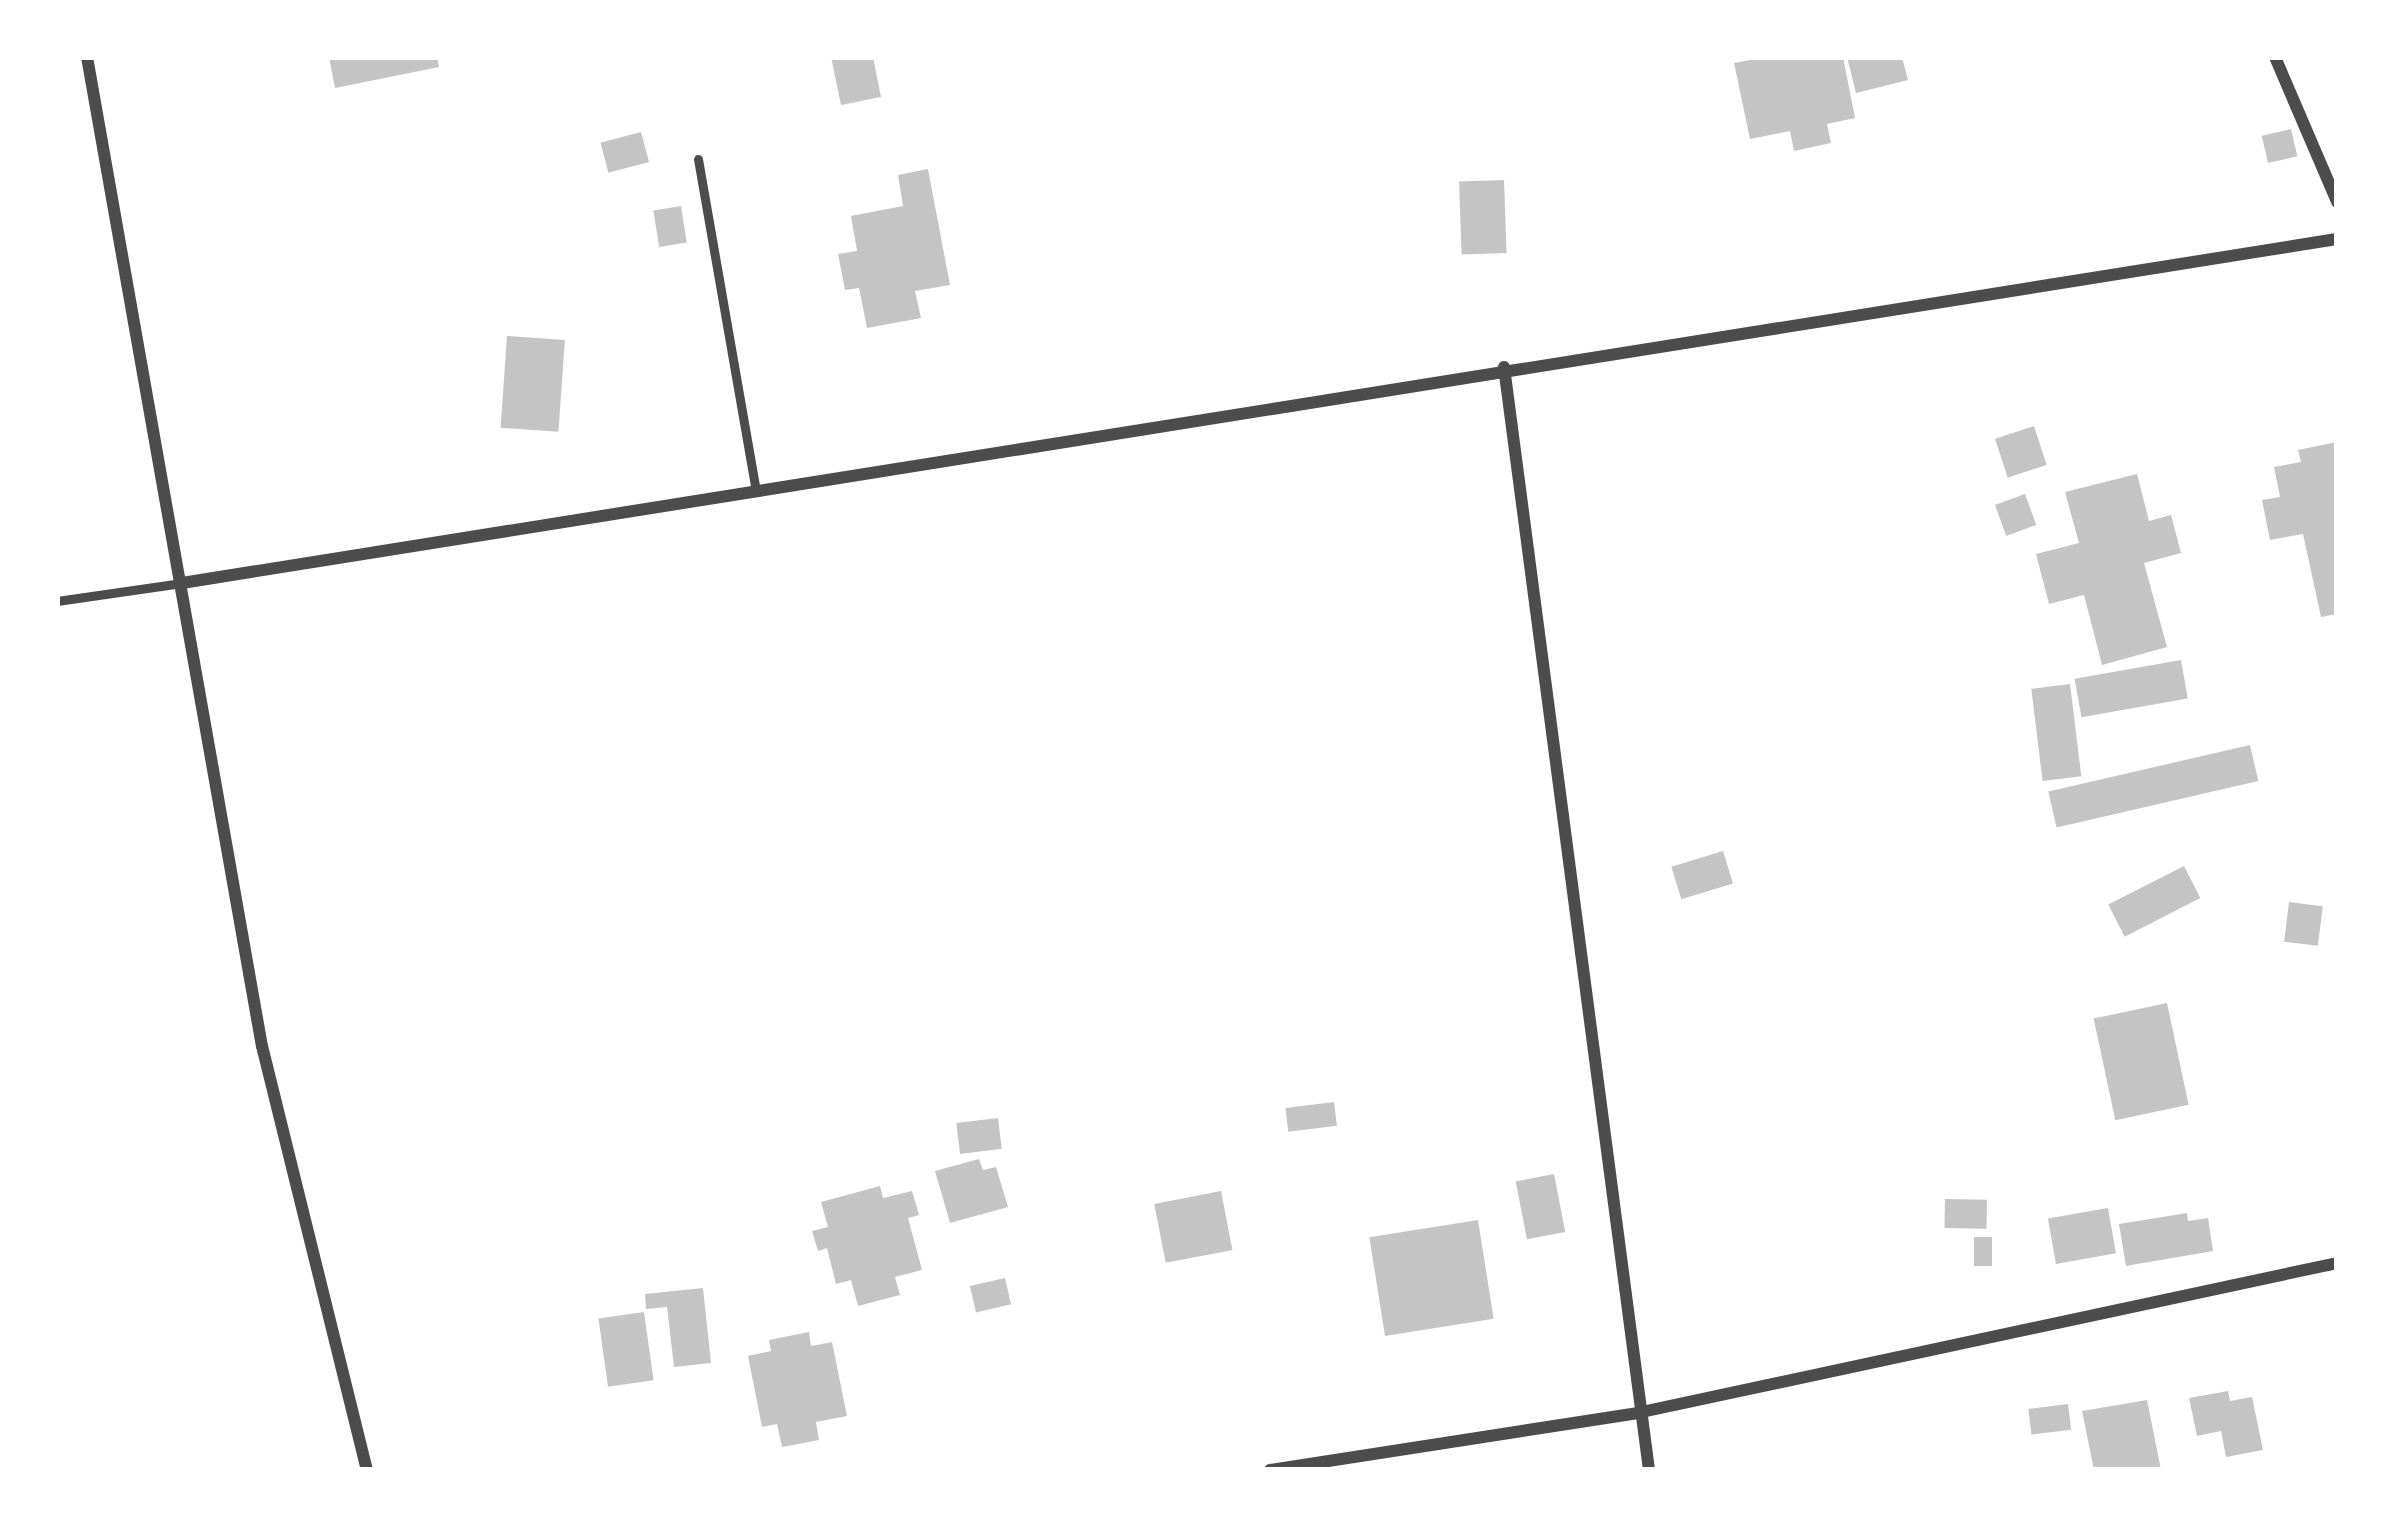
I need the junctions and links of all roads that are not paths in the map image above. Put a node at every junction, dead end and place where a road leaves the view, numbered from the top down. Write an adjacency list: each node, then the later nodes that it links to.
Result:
1 (87, 57): 8 (street)
2 (2275, 57): 4 (street)
3 (698, 158): 7 (lane)
4 (2337, 202)
5 (2337, 239): 6 (street)
6 (1504, 368): 7 (street); 11 (street)
7 (756, 490): 8 (street)
8 (182, 583): 9 (lane); 12 (street)
9 (57, 601)
10 (2337, 1263): 11 (street)
11 (1636, 1413): 13 (street); 14 (street)
12 (367, 1470)
13 (1270, 1470)
14 (1649, 1470)

